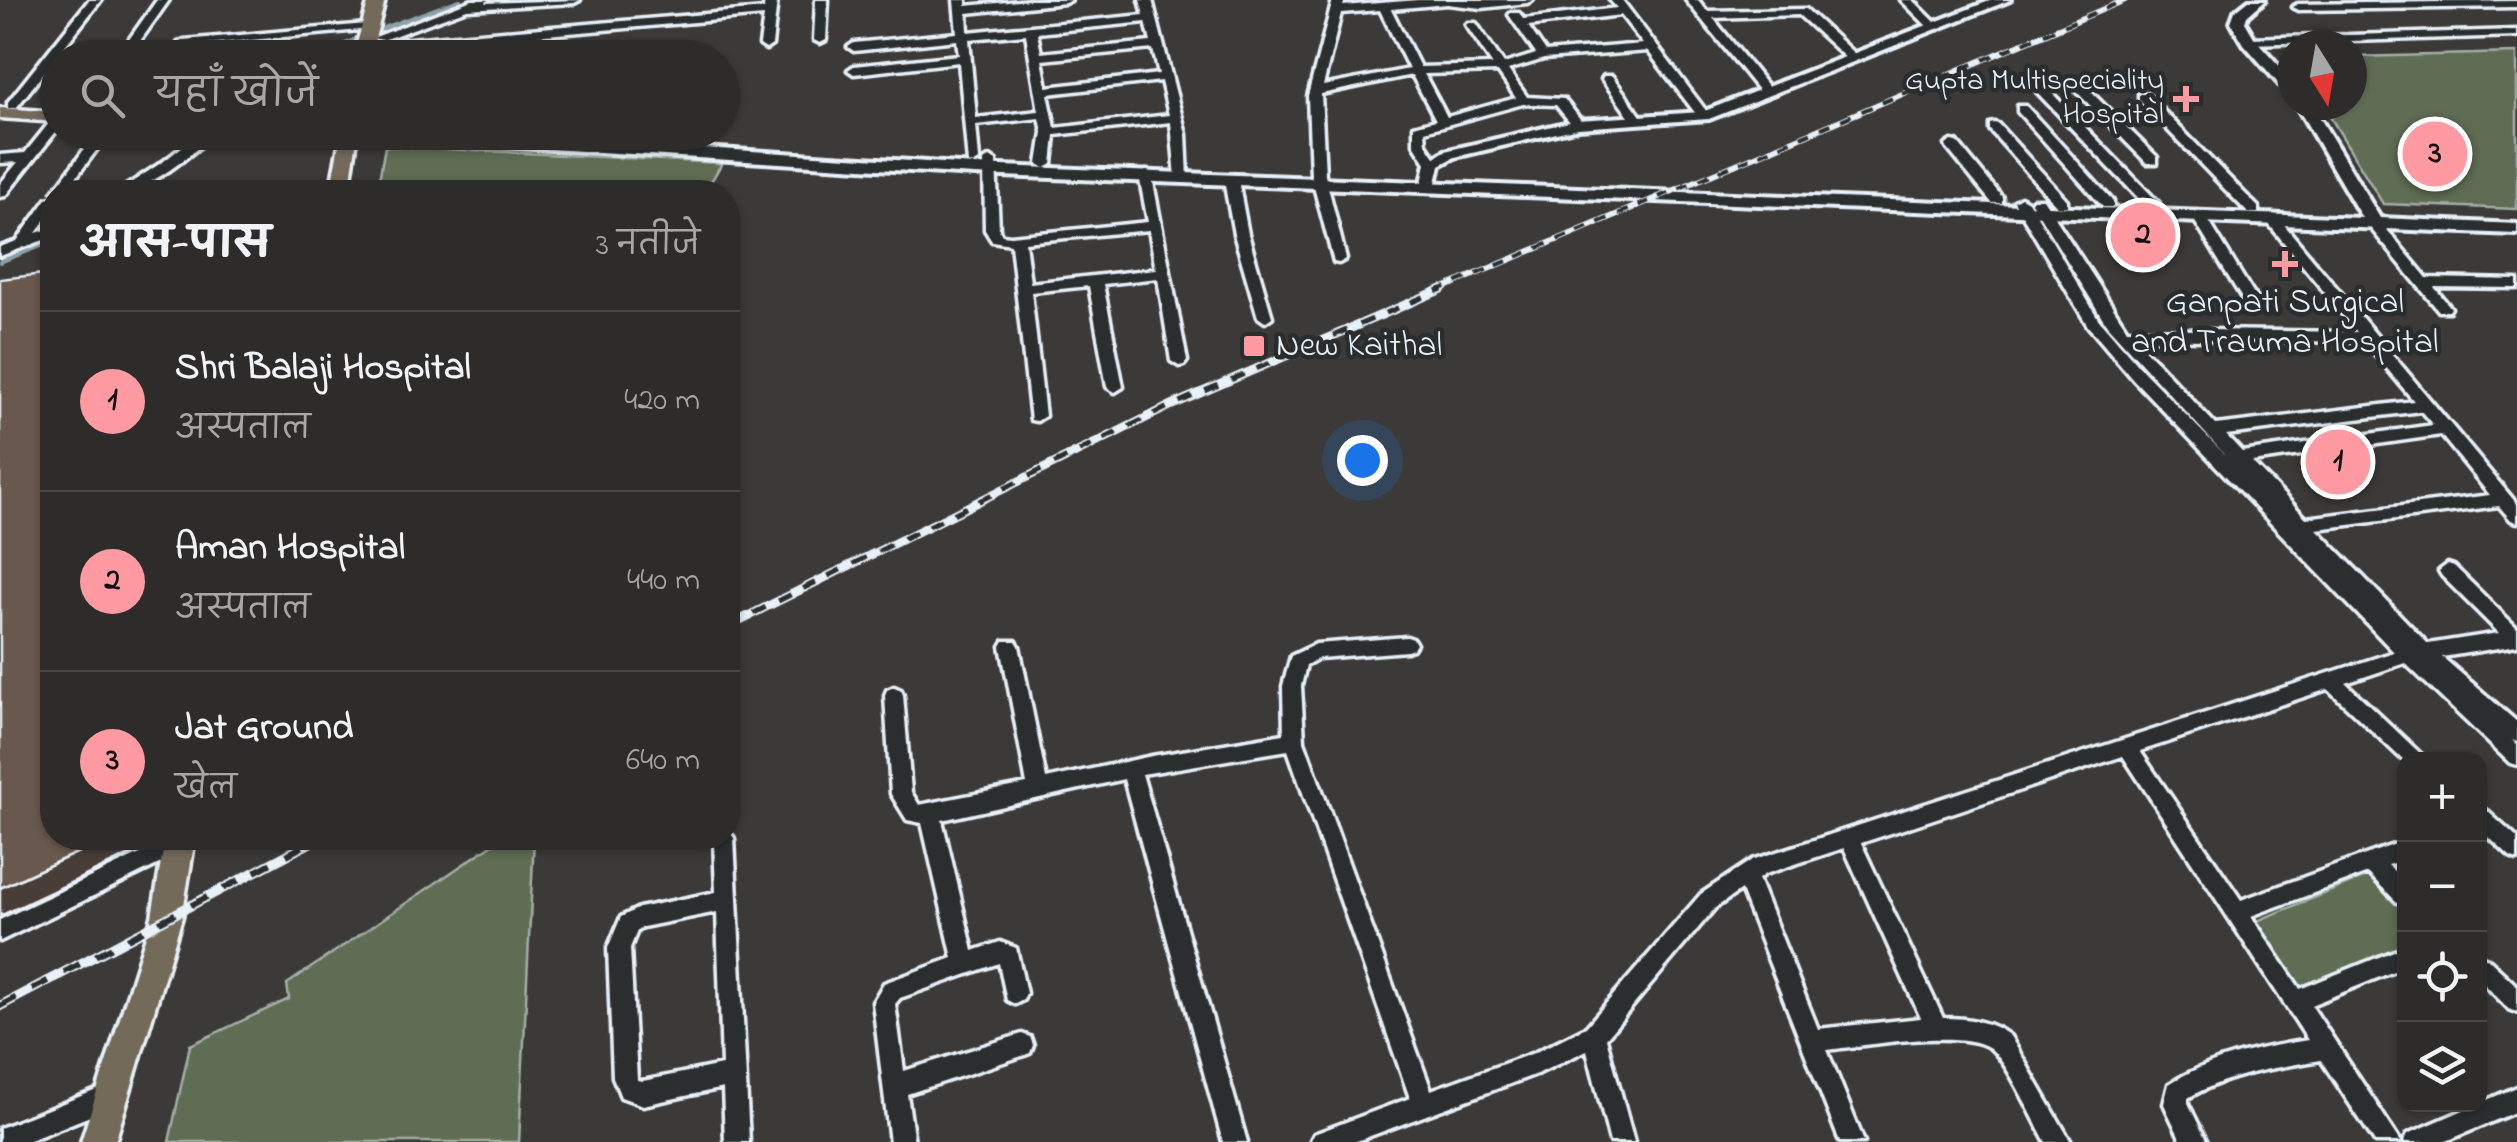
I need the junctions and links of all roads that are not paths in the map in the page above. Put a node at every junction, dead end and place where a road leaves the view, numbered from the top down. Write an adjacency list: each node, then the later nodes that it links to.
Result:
1 (95, 0): 38 (street)
2 (162, 0): 39 (street)
3 (377, 0): 40 (main road)
4 (482, 0): 25 (street)
5 (574, 0): 25 (street)
6 (719, 0): 27 (street)
7 (822, 0): 43 (street)
8 (1065, 0): 19 (street)
9 (1146, 0): 29 (street)
10 (1527, 0): 16 (street)
11 (1692, 0): 26 (street)
12 (1907, 0): 33 (street)
13 (2004, 0): 33 (street)
14 (2258, 0): 44 (main road)
15 (1429, 1): 16 (street); 22 (street)
16 (1504, 1): 30 (street)
17 (2392, 3): 18 (street); 24 (street); 28 (street)
18 (2517, 4)
19 (961, 5): 37 (street)
20 (1338, 5): 22 (street); 63 (street)
21 (771, 6): 27 (street); 45 (street)
22 (1384, 6): 56 (street)
23 (1620, 6): 30 (street); 48 (street)
24 (2298, 6)
25 (461, 8): 41 (street)
26 (1704, 15): 52 (street); 64 (street)
27 (716, 16): 42 (street)
28 (2409, 16)
29 (1150, 18): 34 (street); 46 (street)
30 (1520, 23): 49 (street)
31 (1472, 25): 54 (street)
32 (2422, 26): 36 (street)
33 (1934, 27): 52 (street)
34 (1031, 30): 37 (street); 50 (street)
35 (2517, 33): 36 (street)
36 (2435, 36): 44 (street)
37 (964, 37): 47 (street); 51 (street)
38 (61, 40)
39 (134, 40)
40 (364, 40)
41 (367, 40)
42 (378, 40)
43 (820, 40)
44 (2249, 42): 57 (main road)
45 (766, 45)
46 (1157, 45): 50 (street); 58 (street)
47 (854, 47)
48 (1651, 47): 49 (street); 74 (street)
49 (1543, 56): 54 (street)
50 (1036, 57): 62 (street)
51 (965, 58): 55 (street); 78 (street)
52 (1853, 58): 64 (street)
53 (40, 65): 67 (street)
54 (1502, 68): 56 (street); 66 (street)
55 (854, 70)
56 (1416, 71): 63 (street); 79 (street)
57 (2277, 73)
58 (1165, 77): 62 (street); 75 (street)
59 (1608, 79): 76 (street)
60 (2080, 88): 69 (street)
61 (2041, 89): 71 (street)
62 (1042, 91): 72 (street)
63 (1315, 91): 99 (street)
64 (1767, 93): 74 (street)
65 (2143, 96): 111 (street)
66 (1523, 100): 79 (street); 80 (street)
67 (4, 108): 68 (main road); 73 (main road)
68 (40, 108)
69 (2101, 108): 71 (street); 93 (street)
70 (2022, 110): 108 (street)
71 (2063, 111): 110 (street)
72 (1046, 114): 78 (street); 82 (street)
73 (40, 115)
74 (1704, 116): 76 (street)
75 (1176, 118): 82 (street); 96 (street)
76 (1636, 119): 80 (street)
77 (2313, 120): 115 (main road)
78 (969, 122): 94 (street)
79 (1443, 122): 98 (street)
80 (1578, 124): 98 (street)
81 (1994, 127): 107 (street)
82 (1049, 132): 95 (street)
83 (40, 142): 91 (street)
84 (1952, 145): 106 (street)
85 (740, 148): 94 (main road)
86 (91, 150): 100 (street)
87 (186, 150): 101 (street)
88 (338, 150): 102 (main road)
89 (343, 150): 103 (main road)
90 (685, 150): 94 (main road)
91 (28, 157): 92 (street); 105 (street)
92 (0, 159)
93 (2152, 160)
94 (984, 164): 95 (main road); 97 (main road); 119 (street)
95 (1044, 164): 96 (main road)
96 (1183, 173): 97 (main road); 99 (main road); 104 (main road)
97 (1146, 175): 116 (street)
98 (1431, 177): 99 (main road); 106 (main road); 109 (main road)
99 (1319, 179): 104 (main road); 122 (street)
100 (69, 180)
101 (143, 180)
102 (327, 180)
103 (340, 180)
104 (1231, 180): 130 (street)
105 (0, 193)
106 (1997, 200): 109 (main road)
107 (2062, 203): 108 (main road); 109 (main road)
108 (2108, 204): 110 (main road)
109 (2032, 205): 112 (main road); 131 (street); 140 (street)
110 (2154, 206): 111 (main road)
111 (2253, 210): 115 (main road)
112 (2198, 215): 114 (main road); 128 (street)
113 (40, 218): 120 (street)
114 (2271, 218): 115 (main road); 132 (street)
115 (2371, 219): 117 (main road); 125 (street)
116 (1154, 225): 119 (street); 123 (street)
117 (2517, 225)
118 (40, 237): 120 (street)
119 (1016, 239): 127 (street)
120 (20, 245): 121 (street)
121 (0, 252)
122 (1339, 259)
123 (1164, 274): 124 (street); 133 (street)
124 (1095, 280): 127 (street); 134 (street)
125 (2422, 282): 126 (street); 129 (street)
126 (2517, 284)
127 (1025, 288): 136 (street)
128 (2253, 305)
129 (2444, 308)
130 (1265, 317)
131 (2123, 334): 132 (street); 138 (street)
132 (2369, 337): 135 (street)
133 (1179, 361)
134 (1115, 387)
135 (2425, 406): 137 (street); 138 (street)
136 (1038, 416)
137 (2445, 429): 139 (street); 141 (street)
138 (2214, 431): 139 (street)
139 (2240, 458): 140 (street); 143 (street)
140 (2221, 460): 148 (street)
141 (2502, 499): 142 (street); 143 (street)
142 (2517, 516)
143 (2302, 525): 148 (street)
144 (2448, 571): 145 (street)
145 (2516, 638): 148 (street)
146 (1408, 644): 152 (street)
147 (1010, 646): 157 (street)
148 (2416, 654): 149 (street); 151 (street); 155 (street)
149 (2331, 680): 153 (street); 154 (street)
150 (894, 695): 158 (street)
151 (2517, 734)
152 (1294, 741): 156 (street); 187 (street)
153 (2127, 747): 160 (street); 170 (street)
154 (2409, 752)
155 (2517, 757)
156 (1130, 769): 157 (street); 192 (street)
157 (1038, 790): 158 (street)
158 (930, 814): 173 (street)
159 (2487, 825): 164 (street)
160 (1849, 838): 167 (street); 178 (street)
161 (160, 850): 171 (street)
162 (178, 850): 185 (main road)
163 (724, 850): 169 (street)
164 (2517, 851)
165 (2397, 853): 166 (street)
166 (2371, 862): 168 (street); 170 (street)
167 (1746, 876): 179 (street); 180 (street)
168 (2397, 887)
169 (726, 900): 183 (street); 183 (street)
170 (2236, 912): 176 (street)
171 (0, 931)
172 (2397, 960): 176 (street)
173 (965, 965): 175 (street); 184 (street)
174 (2487, 973): 177 (street)
175 (1015, 993)
176 (2296, 1001): 182 (street)
177 (2517, 1002)
178 (1938, 1029): 180 (street); 196 (street)
179 (1594, 1035): 187 (street); 194 (street)
180 (1812, 1042): 195 (street)
181 (1022, 1045): 184 (street)
182 (2327, 1048): 197 (street); 198 (street)
183 (734, 1074): 190 (street)
184 (895, 1086): 191 (street)
185 (112, 1096): 188 (street); 189 (main road)
186 (2517, 1099): 199 (street)
187 (1424, 1104): 193 (street)
188 (0, 1140)
189 (98, 1142)
190 (737, 1142)
191 (902, 1142)
192 (1235, 1142)
193 (1322, 1142)
194 (1622, 1142)
195 (1852, 1142)
196 (2059, 1142)
197 (2194, 1142)
198 (2389, 1142)
199 (2416, 1142)

